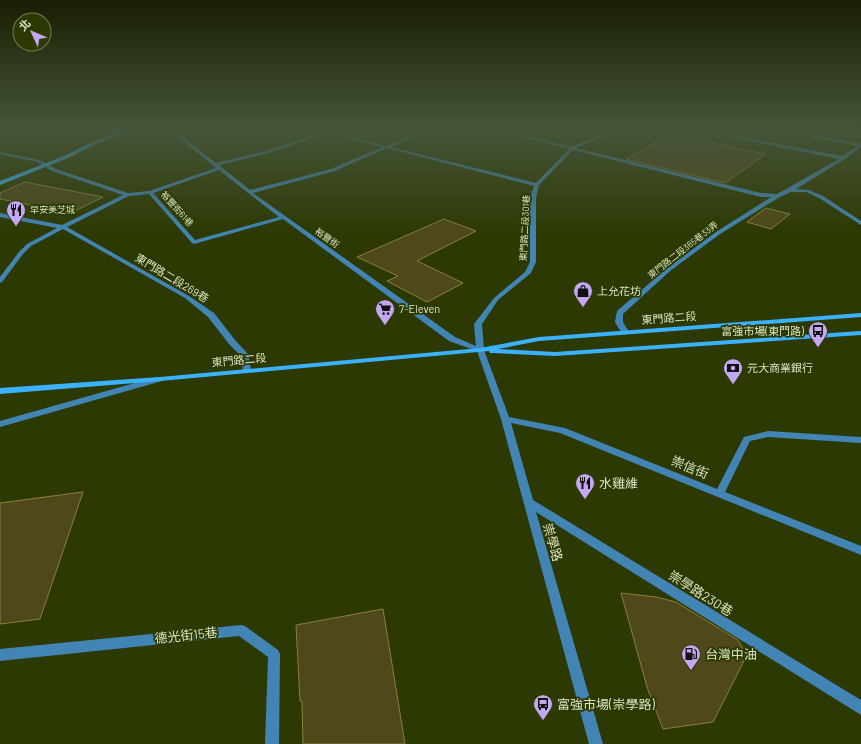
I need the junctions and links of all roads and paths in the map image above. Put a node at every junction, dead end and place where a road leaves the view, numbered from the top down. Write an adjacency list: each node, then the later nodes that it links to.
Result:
1 (48, 164): 9 (main road)
2 (214, 164): 10 (street, 裕豐街)
3 (225, 164): 10 (street, 裕豐街61巷)
4 (349, 164): 15 (street)
5 (454, 164): 12 (street)
6 (557, 164): 12 (street, 東門路二段301巷)
7 (635, 164): 17 (street)
8 (834, 164): 13 (street, 東門路二段365巷33弄)
9 (45, 165): 11 (main road); 16 (street)
10 (217, 166): 14 (street, 裕豐街61巷); 15 (street, 裕豐街)
11 (0, 183)
12 (537, 185): 26 (street, 東門路二段301巷)
13 (790, 190): 17 (street, 東門路二段365巷33弄); 20 (street)
14 (150, 192): 16 (street); 19 (street, 裕豐街61巷)
15 (249, 192): 19 (street, 裕豐街)
16 (128, 195): 21 (street)
17 (778, 196): 24 (street, 東門路二段365巷33弄)
18 (0, 215): 21 (street, 東門路二段269巷)
19 (284, 217): 26 (street, 裕豐街)
20 (861, 223)
21 (63, 227): 22 (street); 27 (street, 東門路二段269巷)
22 (0, 282)
23 (861, 315): 24 (main road, 東門路二段)
24 (626, 332): 26 (main road, 東門路二段)
25 (861, 333): 26 (main road, 東門路二段)
26 (480, 350): 27 (main road, 東門路二段); 30 (street, 崇學路)
27 (247, 370): 28 (main road, 東門路二段)
28 (160, 379): 29 (main road, 東門路二段); 31 (street)
29 (0, 391)
30 (505, 419): 33 (street, 崇信街); 34 (street, 崇學路)
31 (0, 424)
32 (861, 440): 33 (street)
33 (720, 493): 35 (street, 崇信街)
34 (527, 501): 37 (street, 崇學路230巷); 39 (street, 崇學路)
35 (861, 551)
36 (0, 655): 38 (street, 德光街15巷)
37 (861, 708)
38 (272, 744)
39 (596, 744)

